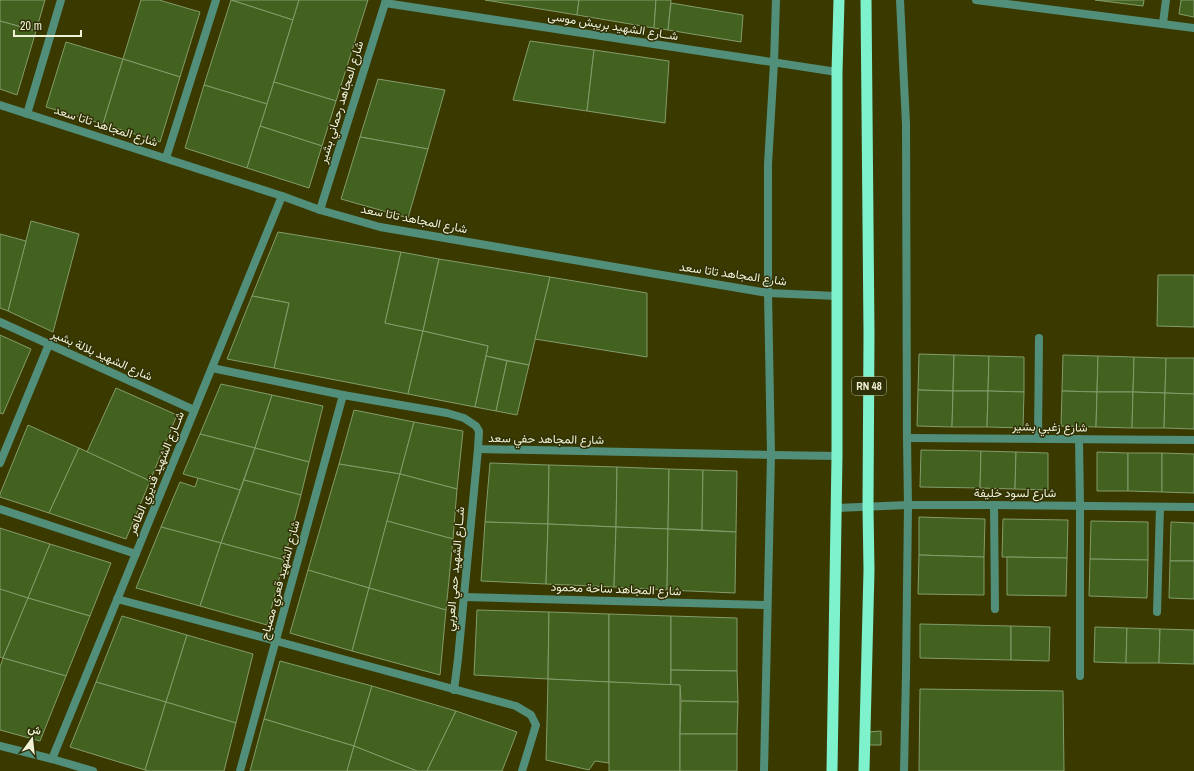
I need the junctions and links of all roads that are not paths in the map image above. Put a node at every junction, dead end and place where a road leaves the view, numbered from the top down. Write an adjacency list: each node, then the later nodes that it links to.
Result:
1 (61, 0): 15 (street)
2 (216, 0): 16 (street)
3 (776, 0): 12 (street)
4 (838, 0): 13 (highway, RN 48)
5 (866, 0): 38 (highway, RN 48)
6 (900, 0): 27 (street)
7 (976, 0): 10 (street)
8 (1166, 0): 10 (street)
9 (385, 2): 12 (street, شــارع الشهيد بريبش موسى); 18 (street, شارع المجاهد رحماني بشير)
10 (1163, 24): 11 (street)
11 (1194, 28)
12 (774, 63): 13 (street, شــارع الشهيد بريبش موسى); 19 (street)
13 (837, 72): 20 (highway, RN 48)
14 (0, 105): 15 (street, شارع المجاهد تاتا سعد)
15 (27, 114): 16 (street, شارع المجاهد تاتا سعد)
16 (166, 158): 17 (street, شارع المجاهد تاتا سعد)
17 (282, 196): 18 (street, شارع المجاهد تاتا سعد); 24 (street, شــارع الشهيد قديري الطاهر)
18 (320, 210): 19 (street, شارع المجاهد تاتا سعد)
19 (768, 293): 20 (street, شارع المجاهد تاتا سعد); 32 (street)
20 (837, 296): 33 (highway, RN 48)
21 (0, 322): 23 (street, شارع الشهيد بلالة بشير)
22 (1039, 338): 28 (street)
23 (49, 344): 26 (street, شارع الشهيد بلالة بشير); 34 (street)
24 (212, 368): 25 (street, شارع المجاهد حفي سعد); 26 (street, شــارع الشهيد قديري الطاهر)
25 (343, 396): 31 (street, شارع المجاهد حفي سعد); 49 (street, شارع الشهيد قعري مصباح)
26 (194, 410): 43 (street, شــارع الشهيد قديري الطاهر)
27 (907, 438): 28 (street, شارع زغبي بشير); 35 (street)
28 (1038, 439): 29 (street, شارع زغبي بشير)
29 (1078, 439): 30 (street, شارع زغبي بشير); 37 (street)
30 (1194, 440)
31 (478, 449): 32 (street, شارع المجاهد حفي سعد); 44 (street, شــارع الشهيد حمي العربي)
32 (771, 455): 33 (street, شارع المجاهد حفي سعد); 46 (street)
33 (837, 456): 41 (highway, RN 48)
34 (0, 463)
35 (908, 505): 36 (street, شارع لسود خليفة); 38 (street, شارع لسود خليفة); 60 (street)
36 (994, 505): 37 (street, شارع لسود خليفة); 47 (street)
37 (1080, 506): 39 (street, شارع لسود خليفة); 50 (street)
38 (868, 507): 41 (street, شارع لسود خليفة); 59 (highway, RN 48)
39 (1160, 507): 40 (street, شارع لسود خليفة); 48 (street)
40 (1194, 507)
41 (836, 508): 58 (highway, RN 48)
42 (0, 509): 43 (street)
43 (136, 554): 45 (street, شــارع الشهيد قديري الطاهر)
44 (464, 597): 46 (street, شارع المجاهد ساحة محمود); 51 (street, شــارع الشهيد حمي العربي)
45 (117, 599): 49 (street); 53 (street, شــارع الشهيد قديري الطاهر)
46 (767, 605): 57 (street)
47 (995, 609)
48 (1158, 612)
49 (276, 641): 51 (street); 55 (street, شارع الشهيد قعري مصباح)
50 (1080, 676)
51 (454, 690): 56 (street)
52 (0, 746): 53 (street)
53 (52, 759): 54 (street)
54 (93, 771)
55 (240, 771)
56 (522, 771)
57 (764, 771)
58 (832, 771)
59 (864, 771)
60 (904, 771)

